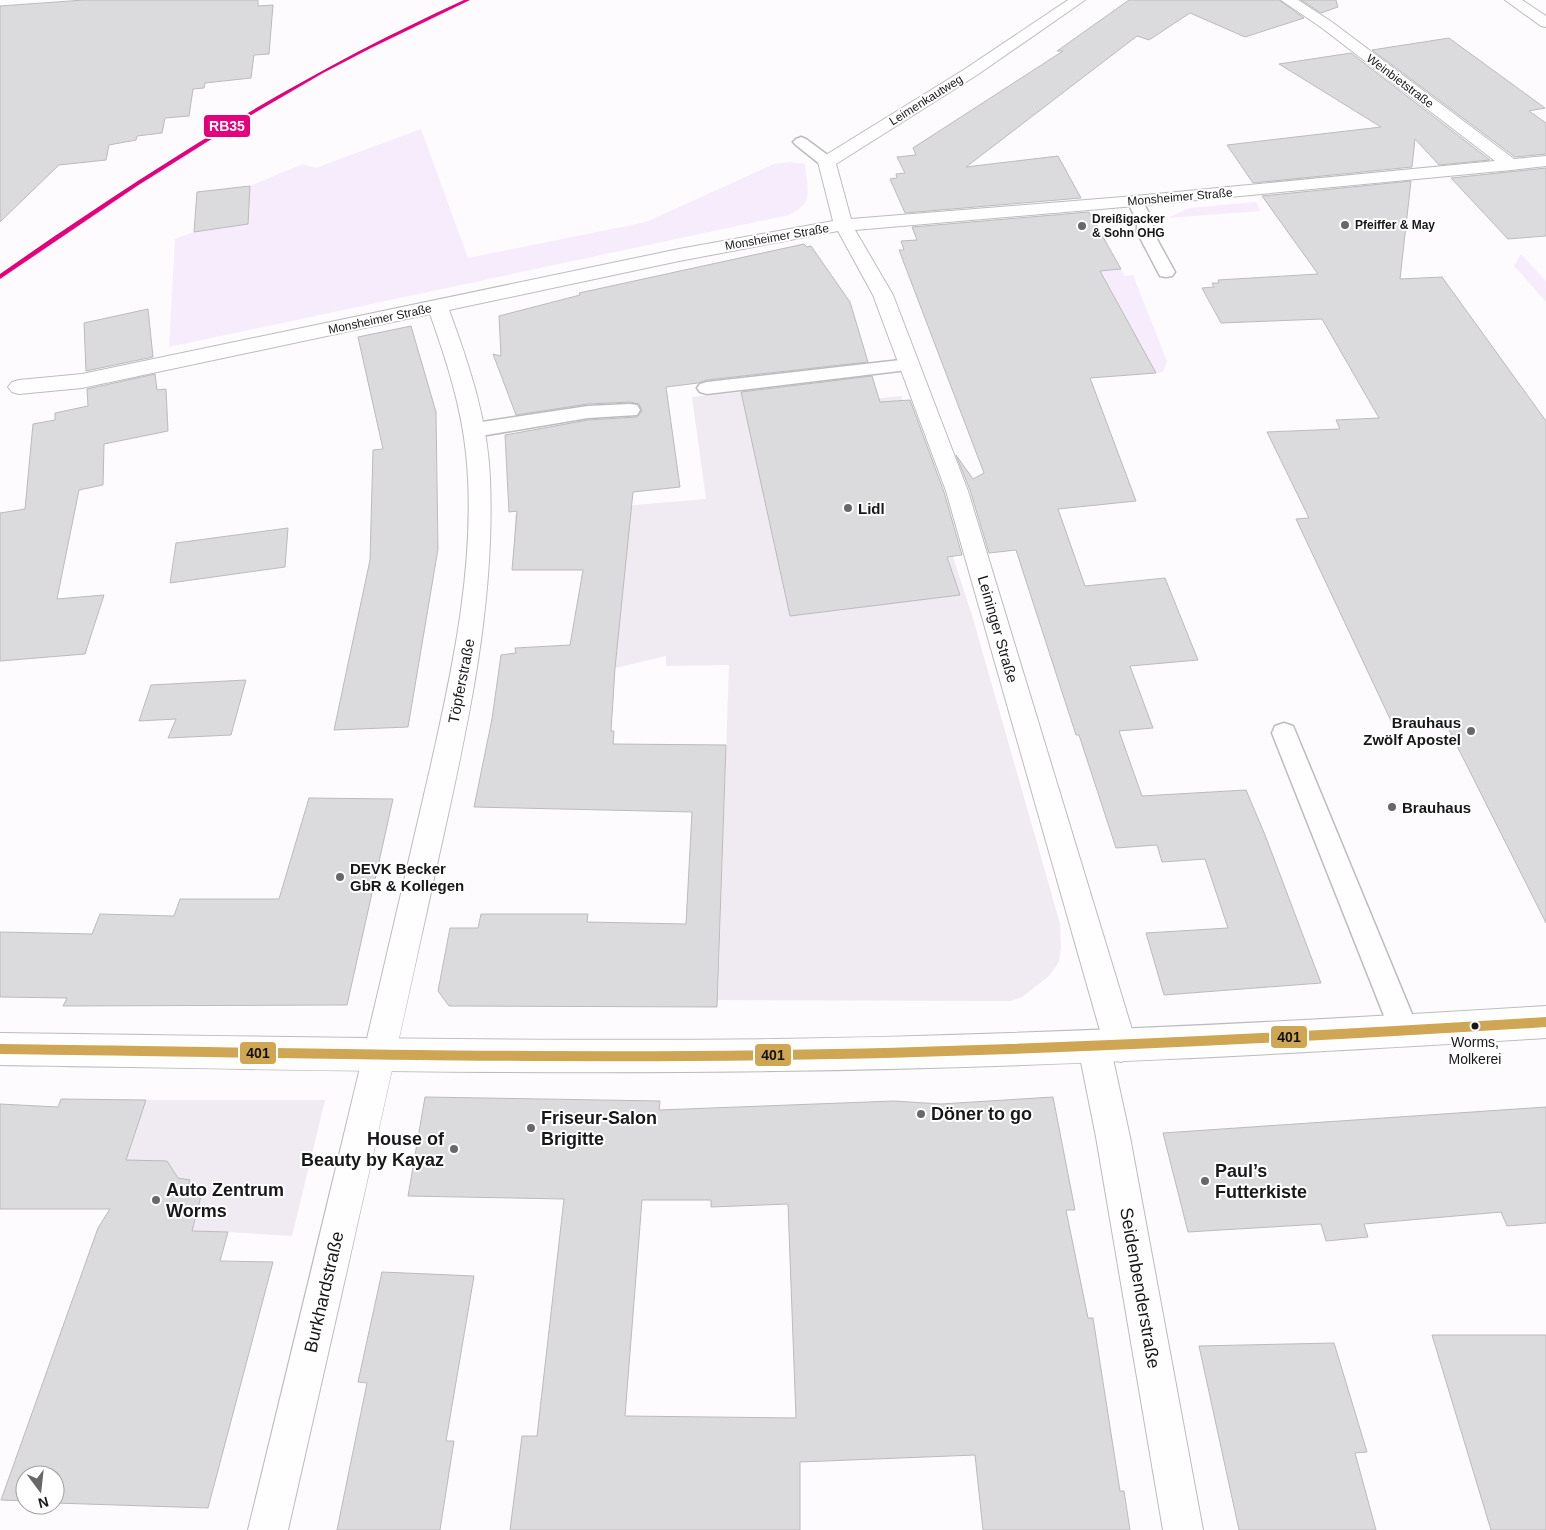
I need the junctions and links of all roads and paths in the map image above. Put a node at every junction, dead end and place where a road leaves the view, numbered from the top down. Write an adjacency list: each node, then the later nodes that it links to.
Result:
1 (1078, 0): 7 (street, Leimenkautweg)
2 (1288, 0): 8 (street, Weinbietstraße)
3 (1512, 0): 4 (street)
4 (1546, 23)
5 (801, 142): 7 (lane)
6 (1546, 161): 8 (street, Monsheimer Straße)
7 (827, 162): 10 (street)
8 (1511, 165): 9 (street, Monsheimer Straße)
9 (1134, 201): 10 (street, Monsheimer Straße); 11 (lane)
10 (842, 225): 12 (street, Monsheimer Straße); 13 (street, Leininger Straße)
11 (1166, 272)
12 (438, 307): 14 (street, Monsheimer Straße); 17 (street, Töpferstraße)
13 (909, 365): 15 (lane); 21 (street, Leininger Straße)
14 (19, 387)
15 (707, 388)
16 (630, 410): 17 (lane)
17 (475, 430): 23 (street, Töpferstraße)
18 (1284, 732): 20 (lane)
19 (1546, 1022): 20 (street)
20 (1404, 1031): 21 (street)
21 (1107, 1047): 23 (street); 25 (street, Seidenbenderstraße)
22 (0, 1049): 23 (street)
23 (381, 1054): 24 (street, Burkhardstraße)
24 (268, 1530)
25 (1183, 1530)

